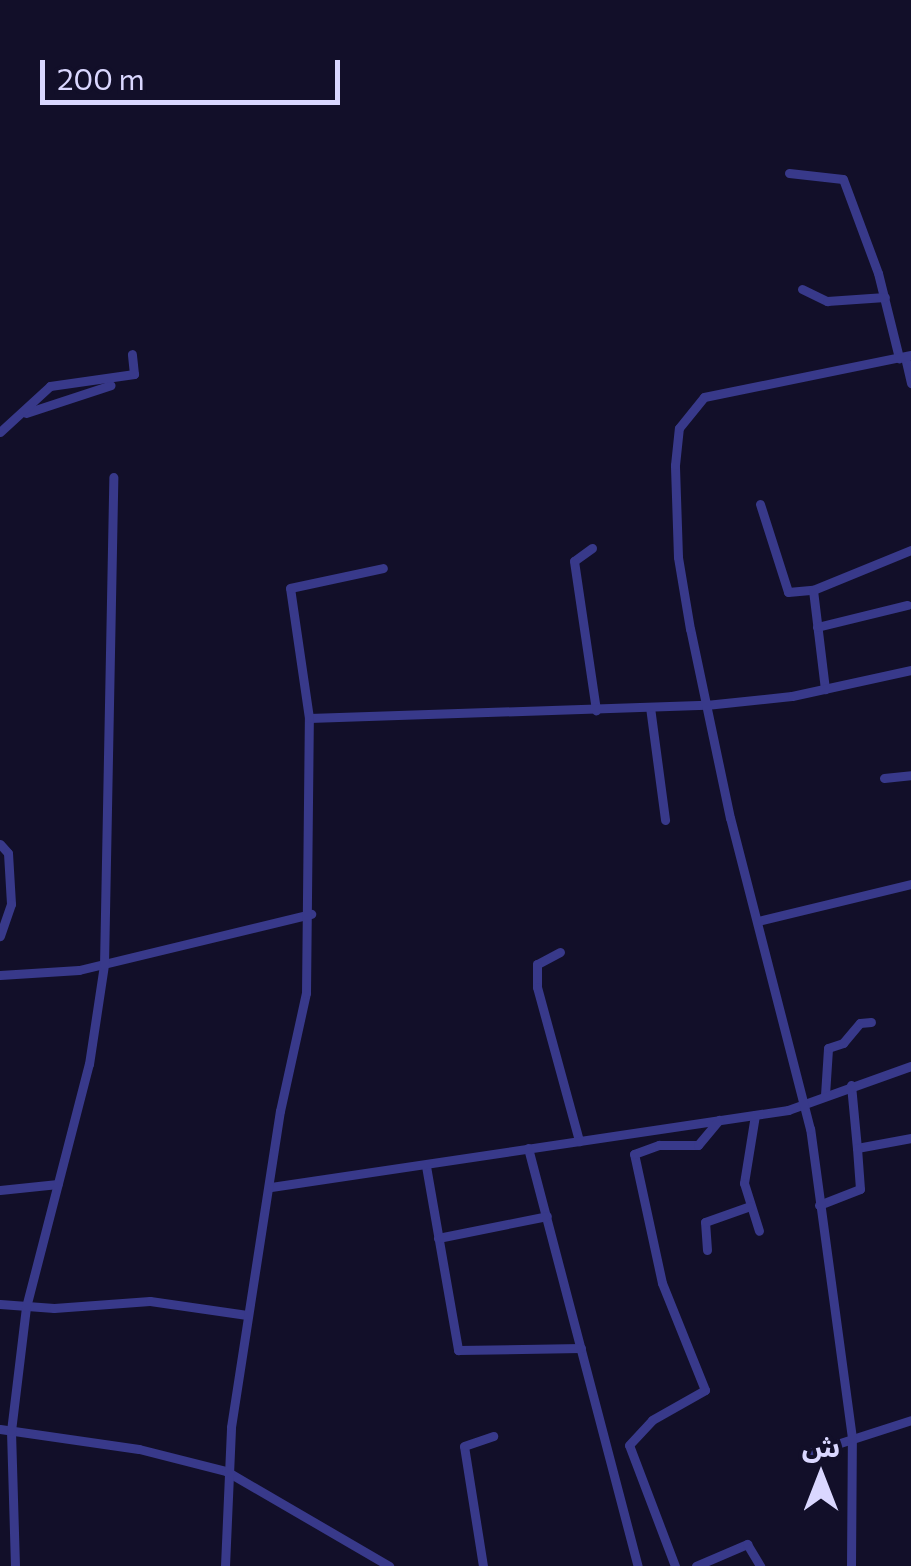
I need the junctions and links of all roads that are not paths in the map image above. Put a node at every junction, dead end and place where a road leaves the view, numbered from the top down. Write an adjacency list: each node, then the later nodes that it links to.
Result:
1 (789, 172): 3 (street)
2 (802, 289): 3 (street)
3 (884, 298): 5 (street)
4 (132, 354): 6 (street)
5 (905, 357): 7 (street); 20 (street)
6 (124, 378): 8 (street); 8 (street)
7 (911, 383)
8 (24, 414): 9 (street)
9 (0, 432)
10 (113, 477): 33 (street)
11 (760, 504): 15 (street)
12 (592, 548): 22 (street)
13 (911, 550): 15 (street)
14 (382, 568): 23 (street)
15 (813, 590): 17 (street)
16 (906, 604): 17 (street)
17 (817, 627): 19 (street)
18 (911, 670): 19 (street)
19 (825, 689): 20 (street)
20 (706, 705): 21 (street); 30 (street)
21 (650, 707): 22 (street); 26 (street)
22 (596, 710): 23 (street)
23 (309, 718): 29 (street)
24 (911, 775): 25 (street)
25 (884, 778)
26 (665, 820)
27 (0, 844): 31 (street)
28 (911, 884): 30 (street)
29 (311, 914): 33 (street); 48 (street)
30 (758, 922): 39 (street)
31 (0, 936)
32 (560, 952): 43 (street)
33 (104, 966): 34 (street); 47 (street)
34 (0, 975)
35 (871, 1022): 38 (street)
36 (911, 1066): 37 (street)
37 (851, 1085): 38 (street); 45 (street)
38 (825, 1096): 39 (street)
39 (806, 1104): 40 (street); 50 (street)
40 (755, 1114): 41 (street); 51 (street)
41 (720, 1120): 43 (street); 71 (street)
42 (911, 1138): 45 (street)
43 (580, 1140): 44 (street)
44 (528, 1148): 46 (street); 52 (street)
45 (857, 1148): 50 (street)
46 (426, 1166): 48 (street); 54 (street)
47 (58, 1184): 49 (street); 57 (street)
48 (271, 1187): 58 (street)
49 (0, 1190)
50 (819, 1205): 63 (street)
51 (750, 1206): 53 (street); 55 (street)
52 (547, 1216): 54 (street); 59 (street)
53 (759, 1232)
54 (438, 1238): 59 (street)
55 (707, 1250)
56 (0, 1304): 57 (street)
57 (26, 1307): 58 (street); 61 (street)
58 (247, 1315): 65 (street)
59 (581, 1348): 70 (street)
60 (911, 1420): 63 (street)
61 (5, 1430): 65 (street); 66 (street)
62 (493, 1436): 69 (street)
63 (852, 1438): 64 (street); 74 (street)
64 (806, 1454)
65 (226, 1471): 67 (street); 68 (street)
66 (15, 1566)
67 (224, 1566)
68 (389, 1566)
69 (483, 1566)
70 (638, 1566)
71 (675, 1566)
72 (696, 1566): 73 (street)
73 (760, 1566)
74 (850, 1566)

